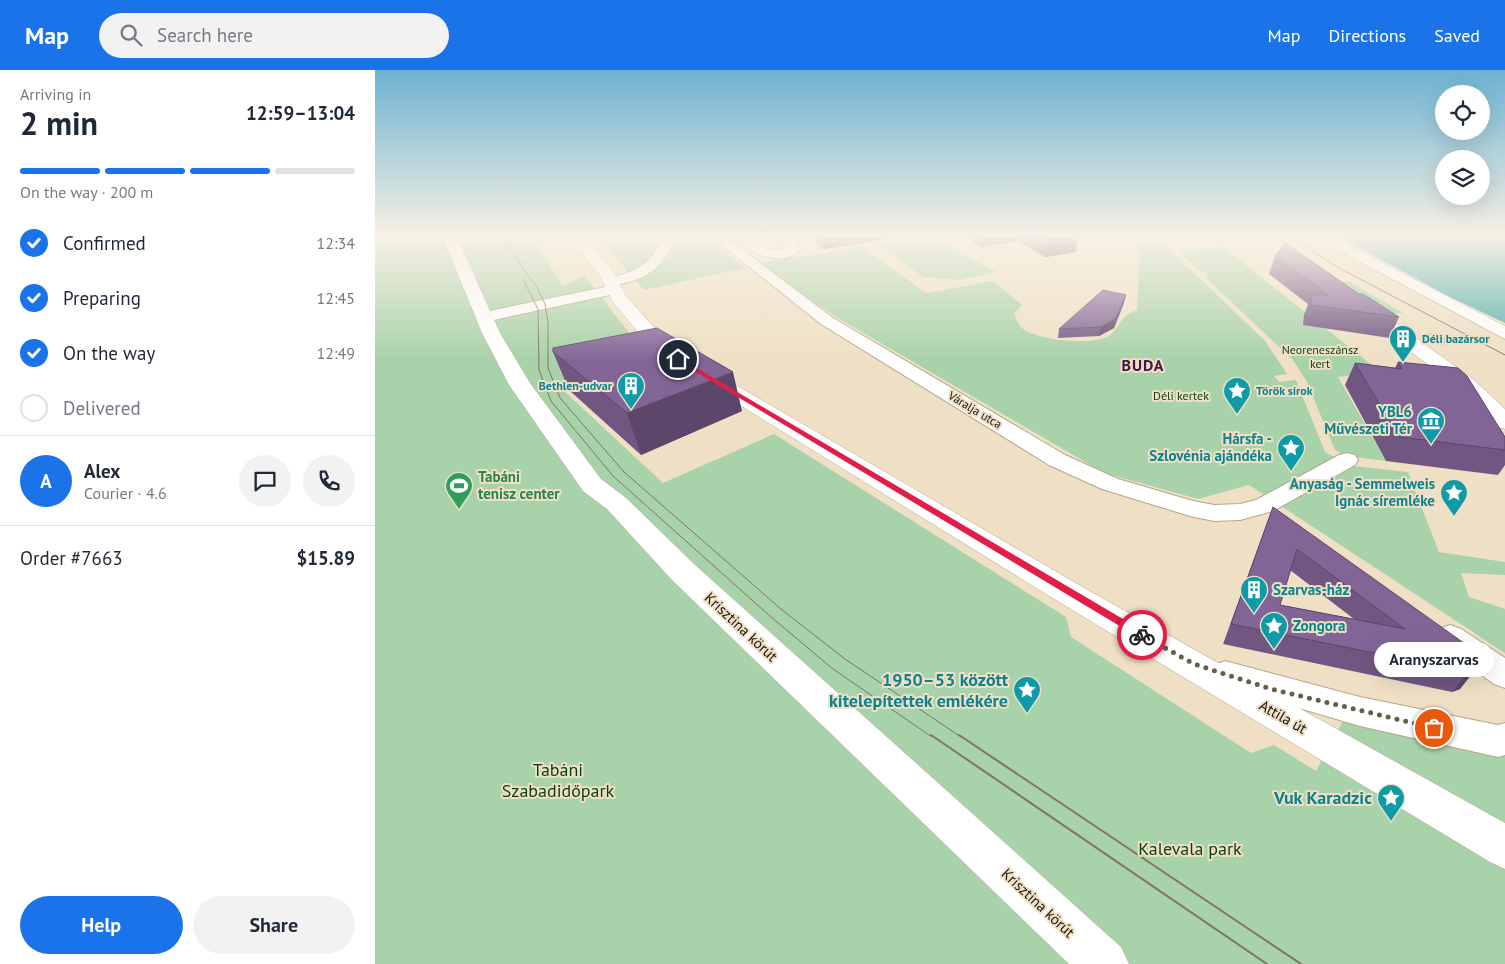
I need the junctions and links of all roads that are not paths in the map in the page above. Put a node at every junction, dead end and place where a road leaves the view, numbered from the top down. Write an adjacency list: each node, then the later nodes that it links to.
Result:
1 (467, 277): 10 (main road, Krisztina körút)
2 (605, 277): 8 (main road, Attila út)
3 (634, 277): 8 (street)
4 (769, 277): 14 (street, Váralja utca)
5 (1320, 277): 7 (main road)
6 (1397, 277): 11 (main road)
7 (1327, 282)
8 (612, 286): 10 (street); 17 (main road, Attila út)
9 (1349, 298): 12 (main road)
10 (484, 317): 21 (main road, Krisztina körút)
11 (1505, 333)
12 (1505, 422)
13 (1347, 460): 14 (street, Váralja utca)
14 (1264, 506): 15 (street)
15 (1287, 522)
16 (1428, 621): 18 (street)
17 (1194, 664): 19 (street); 20 (main road, Attila út)
18 (1505, 675)
19 (1501, 740)
20 (1505, 846)
21 (1105, 964)

